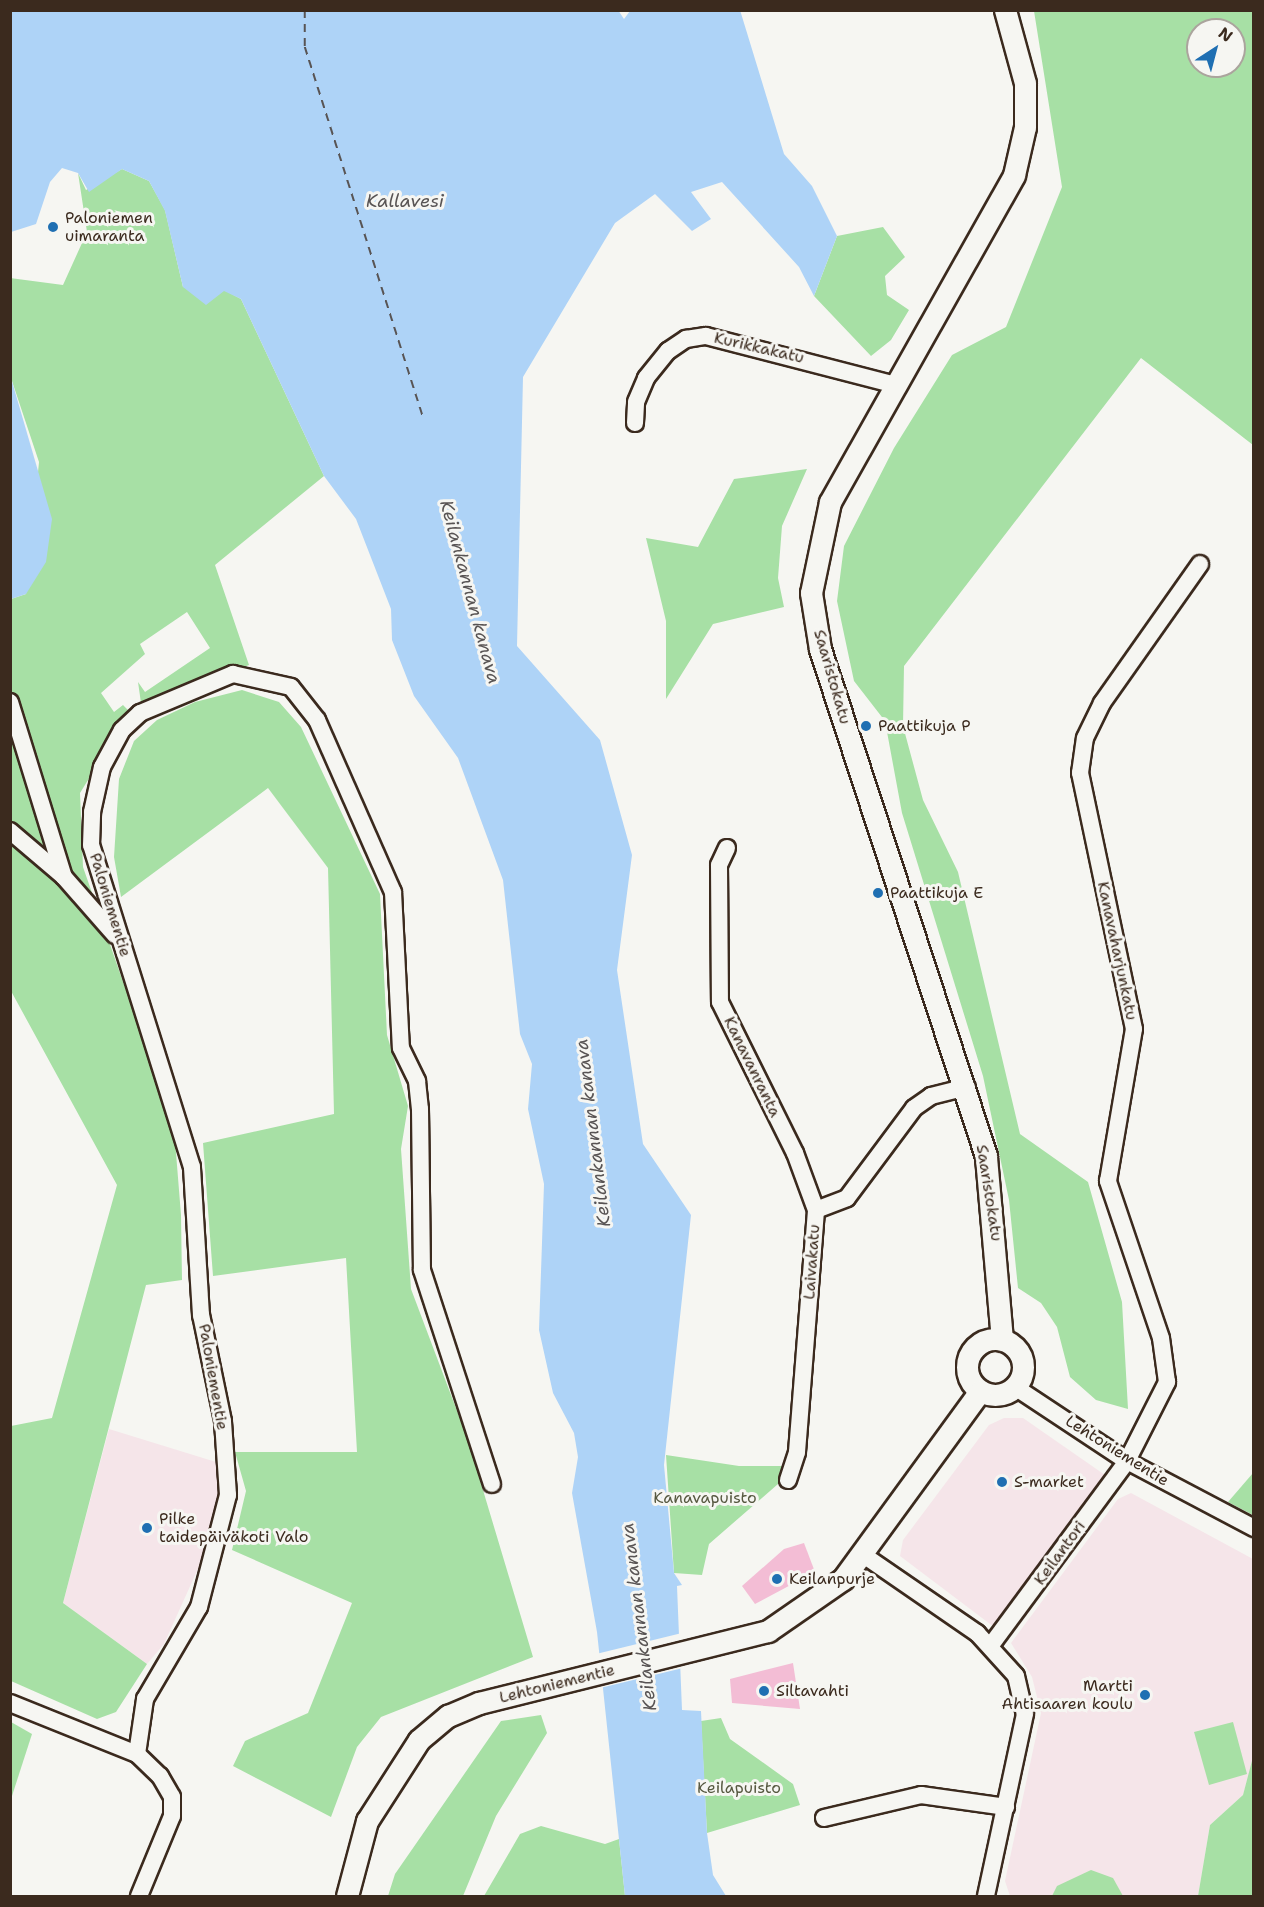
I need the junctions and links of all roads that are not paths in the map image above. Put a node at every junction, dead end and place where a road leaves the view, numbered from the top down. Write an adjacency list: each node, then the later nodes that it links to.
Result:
1 (1005, 10): 2 (main road, Saaristokatu)
2 (896, 385): 3 (street, Kurikkakatu); 10 (main road, Saaristokatu)
3 (635, 423)
4 (1200, 564): 15 (street, Kanavaharjunkatu)
5 (10, 702): 8 (street)
6 (10, 831): 8 (street)
7 (728, 848): 11 (street, Kanavanranta)
8 (64, 877): 9 (street)
9 (120, 940): 17 (street, Paloniementie); 22 (street, Paloniementie)
10 (967, 1087): 11 (street, Laivakatu); 12 (main road, Saaristokatu)
11 (816, 1210): 16 (street, Laivakatu)
12 (1002, 1340): 13 (main road); 14 (main road)
13 (1016, 1387): 14 (main road); 15 (street, Lehtoniementie)
14 (980, 1391): 19 (main road, Lehtoniementie)
15 (1127, 1461): 18 (street, Lehtoniementie); 20 (street, Keilantori)
16 (788, 1480)
17 (492, 1484)
18 (1254, 1528)
19 (862, 1554): 20 (street); 26 (main road, Lehtoniementie)
20 (991, 1645): 23 (street)
21 (10, 1703): 22 (street)
22 (136, 1754): 25 (street)
23 (1006, 1807): 24 (street); 27 (street)
24 (824, 1818)
25 (139, 1896)
26 (347, 1896)
27 (986, 1896)

